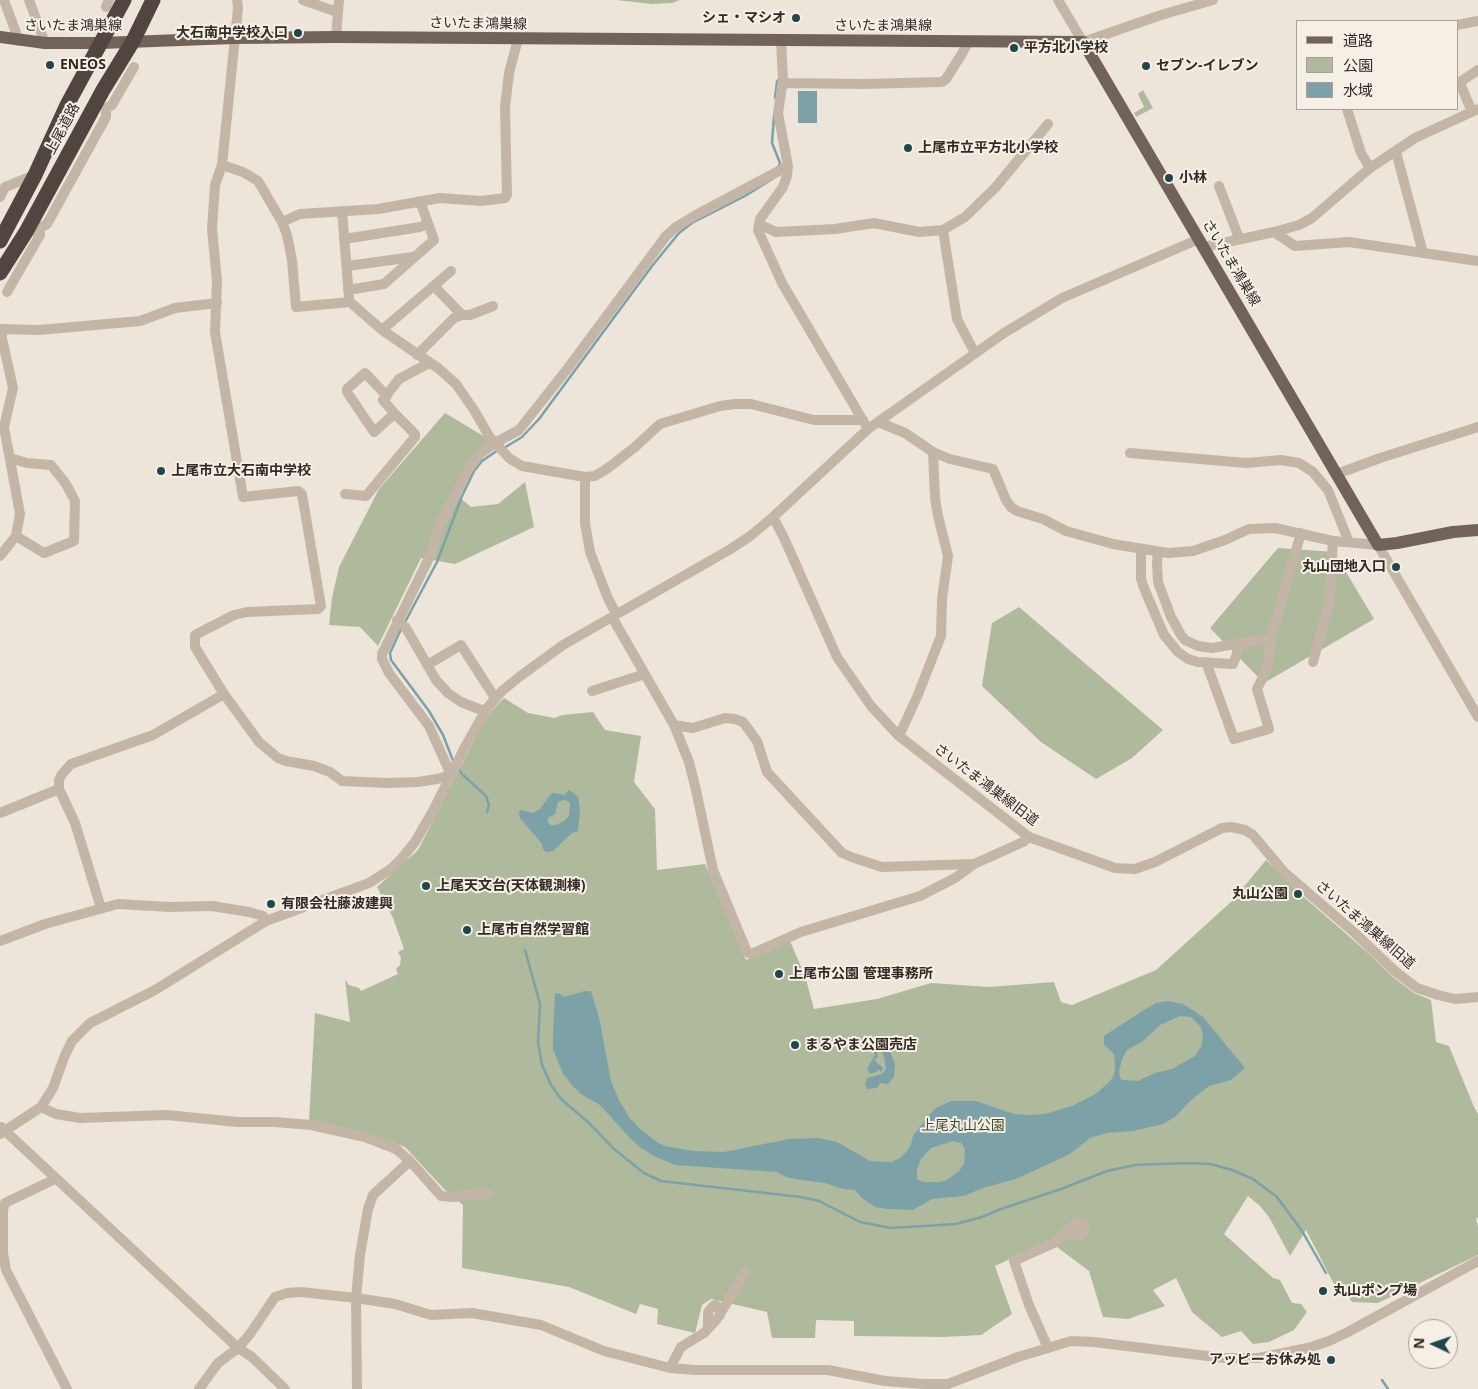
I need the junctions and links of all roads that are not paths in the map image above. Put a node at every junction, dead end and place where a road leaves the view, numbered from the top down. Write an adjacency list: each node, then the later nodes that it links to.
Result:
1 (4, 0): 18 (street)
2 (29, 0): 20 (street)
3 (124, 0): 23 (highway, 上尾道路)
4 (154, 0): 19 (highway, 上尾道路)
5 (237, 0): 15 (street)
6 (303, 0): 10 (street)
7 (339, 0): 10 (street)
8 (1058, 0): 22 (street)
9 (1213, 0): 22 (street)
10 (337, 12): 14 (street)
11 (1478, 21): 12 (street)
12 (1458, 24)
13 (0, 37): 18 (main road, さいたま鴻巣線)
14 (336, 37): 15 (main road, さいたま鴻巣線); 16 (main road, さいたま鴻巣線)
15 (234, 38): 19 (main road, さいたま鴻巣線); 34 (street)
16 (518, 39): 17 (main road, さいたま鴻巣線); 40 (street)
17 (781, 40): 21 (main road, さいたま鴻巣線); 26 (street)
18 (19, 41): 20 (main road, さいたま鴻巣線)
19 (132, 41): 23 (main road, さいたま鴻巣線); 28 (highway, 上尾道路)
20 (45, 42): 23 (main road, さいたま鴻巣線)
21 (968, 42): 22 (main road, さいたま鴻巣線); 26 (street)
22 (1083, 42): 51 (main road, さいたま鴻巣線)
23 (101, 43): 37 (highway, 上尾道路)
24 (134, 67): 29 (street)
25 (1478, 70): 27 (street)
26 (783, 83): 35 (street)
27 (1458, 83): 31 (street)
28 (102, 90): 29 (street); 45 (highway, 上尾道路)
29 (106, 108): 45 (street)
30 (1347, 110): 36 (street)
31 (1475, 111): 33 (street)
32 (1048, 124): 46 (street)
33 (1396, 152): 36 (street); 52 (street)
34 (222, 165): 42 (street); 62 (street)
35 (788, 166): 44 (street); 75 (street)
36 (1370, 168): 47 (street)
37 (35, 175): 39 (street); 50 (highway, 上尾道路)
38 (1219, 186): 48 (street)
39 (0, 197)
40 (420, 201): 41 (street); 43 (street)
41 (342, 211): 42 (street); 49 (street)
42 (282, 222): 61 (street)
43 (427, 224): 49 (street); 53 (street)
44 (759, 224): 46 (street); 73 (street)
45 (33, 230): 57 (highway, 上尾道路); 60 (street)
46 (943, 230): 67 (street)
47 (1274, 232): 48 (street); 52 (street)
48 (1239, 238): 51 (street)
49 (344, 239): 55 (street)
50 (0, 241)
51 (1202, 243): 67 (street); 79 (main road, さいたま鴻巣線)
52 (1424, 253): 54 (street)
53 (413, 257): 55 (street); 59 (street)
54 (1478, 261)
55 (347, 266): 59 (street)
56 (452, 271): 58 (street)
57 (0, 273)
58 (434, 286): 64 (street); 66 (street)
59 (348, 290): 61 (street)
60 (7, 292)
61 (350, 302): 66 (street)
62 (217, 303): 65 (street); 101 (street)
63 (493, 306): 64 (street)
64 (462, 315): 68 (street)
65 (1, 329): 78 (street)
66 (382, 330): 68 (street)
67 (975, 353): 72 (street)
68 (417, 355): 69 (street)
69 (429, 363): 70 (street); 75 (street)
70 (387, 396): 71 (street); 71 (street)
71 (394, 413): 81 (street)
72 (878, 422): 73 (street); 76 (street)
73 (866, 425): 80 (street); 82 (street)
74 (1478, 427): 79 (street)
75 (494, 443): 80 (street); 93 (street)
76 (933, 452): 89 (street); 106 (street)
77 (1130, 453): 87 (street)
78 (10, 458): 85 (street); 85 (street)
79 (1337, 474): 88 (main road, さいたま鴻巣線)
80 (584, 477): 92 (street)
81 (345, 494)
82 (773, 517): 92 (street); 106 (street, さいたま鴻巣線旧道)
83 (1478, 530): 88 (main road)
84 (1301, 533): 86 (street); 90 (street); 94 (street)
85 (16, 536): 91 (street)
86 (1333, 541): 87 (street); 97 (street)
87 (1349, 542): 88 (street)
88 (1378, 545): 104 (street)
89 (1141, 549): 90 (street); 96 (street)
90 (1158, 552): 95 (street)
91 (0, 556)
92 (614, 616): 99 (street); 102 (street)
93 (397, 620): 98 (street); 107 (street)
94 (1271, 638): 95 (street); 96 (street)
95 (1241, 643): 96 (street)
96 (1206, 662)
97 (1313, 662)
98 (427, 665): 102 (street); 103 (street)
99 (646, 674): 100 (street); 105 (street)
100 (592, 691)
101 (224, 694): 107 (street); 108 (street)
102 (495, 698): 103 (street)
103 (484, 711): 107 (street)
104 (1478, 717)
105 (674, 725): 111 (street); 111 (street)
106 (899, 736): 110 (street, さいたま鴻巣線旧道)
107 (450, 775): 113 (street)
108 (59, 789): 109 (street); 112 (street)
109 (0, 813)
110 (1029, 837): 111 (street); 115 (street, さいたま鴻巣線旧道)
111 (974, 864)
112 (101, 908): 113 (street); 114 (street)
113 (266, 921): 116 (street)
114 (0, 941)
115 (1478, 997)
116 (41, 1107): 117 (street); 118 (street)
117 (1, 1130): 119 (street)
118 (410, 1161): 120 (street); 124 (street)
119 (55, 1179): 125 (street); 128 (street)
120 (489, 1194)
121 (1066, 1232): 126 (street)
122 (1478, 1261): 126 (street)
123 (746, 1271): 127 (street)
124 (356, 1298): 125 (street); 127 (street); 131 (street)
125 (238, 1348): 129 (street); 130 (street)
126 (1048, 1348): 127 (street)
127 (670, 1368)
128 (67, 1389)
129 (199, 1389)
130 (285, 1389)
131 (357, 1389)

